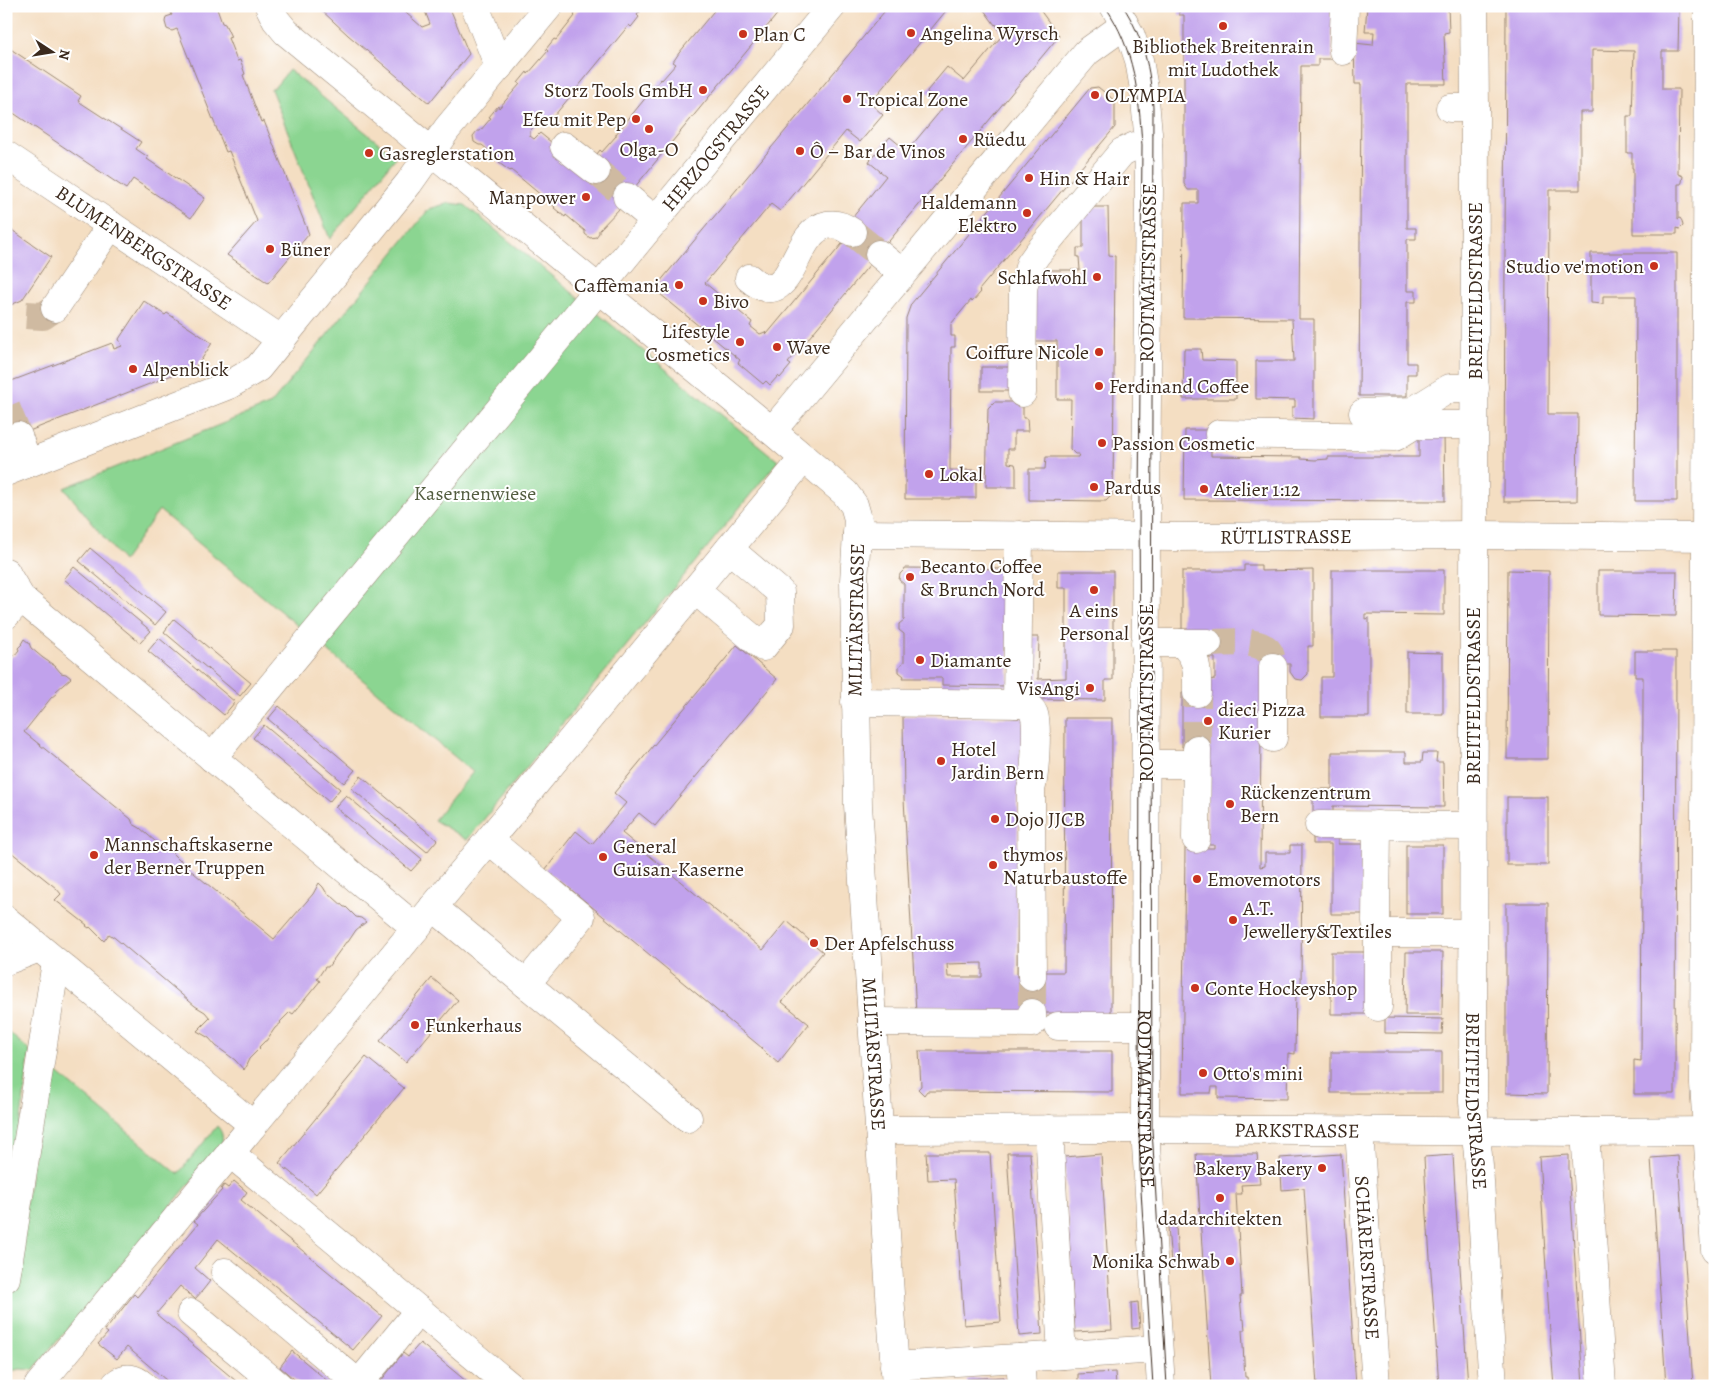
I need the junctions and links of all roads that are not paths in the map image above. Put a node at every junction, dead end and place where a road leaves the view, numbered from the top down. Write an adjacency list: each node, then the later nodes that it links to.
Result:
1 (269, 6): 13 (street, MILITÄRSTRASSE)
2 (475, 6): 10 (street)
3 (549, 6): 10 (street)
4 (832, 6): 17 (street, HERZOGSTRASSE)
5 (1345, 6): 9 (street)
6 (1474, 6): 26 (street, BREITFELDSTRASSE)
7 (1708, 6): 39 (street)
8 (1119, 15): 12 (street, RODTMATTSTRASSE); 21 (street)
9 (1343, 51)
10 (499, 67): 13 (street)
11 (564, 146): 15 (street)
12 (1148, 146): 27 (street); 38 (street, RODTMATTSTRASSE)
13 (432, 152): 23 (street, MILITÄRSTRASSE); 25 (street)
14 (6, 155): 18 (street, BLUMENBERGSTRASSE)
15 (596, 172)
16 (626, 197): 17 (street)
17 (656, 221): 23 (street, HERZOGSTRASSE)
18 (105, 222): 24 (street); 25 (street, BLUMENBERGSTRASSE)
19 (852, 232): 22 (street)
20 (879, 254): 21 (street)
21 (902, 273): 30 (street)
22 (749, 278)
23 (600, 289): 30 (street, MILITÄRSTRASSE); 50 (street, HERZOGSTRASSE)
24 (51, 302)
25 (282, 340): 34 (street)
26 (1475, 388): 28 (street); 29 (street, BREITFELDSTRASSE)
27 (1022, 393)
28 (1363, 412)
29 (1474, 425): 31 (street); 37 (street, BREITFELDSTRASSE)
30 (772, 431): 33 (street, MILITÄRSTRASSE)
31 (1219, 434)
32 (18, 436): 34 (street)
33 (804, 458): 35 (street, MILITÄRSTRASSE); 40 (street)
34 (17, 468)
35 (857, 534): 36 (street, RÜTLISTRASSE); 47 (street, MILITÄRSTRASSE)
36 (1019, 535): 38 (street, RÜTLISTRASSE); 48 (street)
37 (1474, 535): 38 (street, RÜTLISTRASSE); 39 (street, RÜTLISTRASSE); 54 (street, BREITFELDSTRASSE)
38 (1146, 536): 44 (street, RODTMATTSTRASSE)
39 (1710, 537): 78 (street)
40 (728, 549): 42 (street); 42 (street)
41 (6, 572): 43 (street)
42 (695, 590): 56 (street)
43 (14, 606): 50 (street)
44 (1145, 643): 46 (street); 51 (street, RODTMATTSTRASSE)
45 (1273, 667): 49 (street)
46 (1197, 693)
47 (855, 702): 48 (street); 68 (street, MILITÄRSTRASSE)
48 (1017, 704): 64 (street)
49 (1273, 738)
50 (212, 758): 59 (street)
51 (1146, 764): 55 (street); 70 (street, RODTMATTSTRASSE)
52 (1319, 825): 53 (street)
53 (1377, 825): 54 (street); 60 (street)
54 (1473, 826): 61 (street, BREITFELDSTRASSE)
55 (1196, 839)
56 (489, 840): 57 (street); 65 (street)
57 (433, 907): 59 (street); 65 (street)
58 (6, 920): 62 (street)
59 (416, 928): 72 (street)
60 (1381, 931): 61 (street); 66 (street)
61 (1472, 933): 77 (street, BREITFELDSTRASSE)
62 (48, 955): 63 (street); 72 (street); 83 (street)
63 (6, 961)
64 (1032, 976)
65 (526, 984): 71 (street)
66 (1378, 1007)
67 (1032, 1013): 68 (street)
68 (872, 1022): 75 (street, MILITÄRSTRASSE)
69 (1058, 1026): 70 (street)
70 (1146, 1026): 74 (street, RODTMATTSTRASSE)
71 (688, 1118)
72 (253, 1125): 80 (street)
73 (1049, 1129): 74 (street, PARKSTRASSE); 75 (street, PARKSTRASSE); 87 (street)
74 (1145, 1129): 76 (street, PARKSTRASSE); 86 (street, RODTMATTSTRASSE)
75 (879, 1130): 89 (street, MILITÄRSTRASSE)
76 (1359, 1130): 77 (street, PARKSTRASSE); 98 (street, SCHÄRERSTRASSE)
77 (1476, 1130): 79 (street, PARKSTRASSE); 99 (street, BREITFELDSTRASSE)
78 (1711, 1131): 79 (street, PARKSTRASSE); 81 (street)
79 (1585, 1132): 100 (street)
80 (230, 1153): 84 (street); 92 (street)
81 (1715, 1250)
82 (224, 1272): 91 (street)
83 (6, 1278)
84 (419, 1310): 91 (street); 95 (street)
85 (191, 1313): 94 (street)
86 (1158, 1349): 87 (street); 97 (street, RODTMATTSTRASSE)
87 (1062, 1355): 88 (street)
88 (1020, 1358): 89 (street); 96 (street)
89 (895, 1376)
90 (116, 1384): 93 (street)
91 (358, 1385)
92 (38, 1386)
93 (144, 1386)
94 (279, 1386)
95 (510, 1386)
96 (1022, 1386)
97 (1161, 1386)
98 (1376, 1386)
99 (1493, 1386)
100 (1602, 1386)

